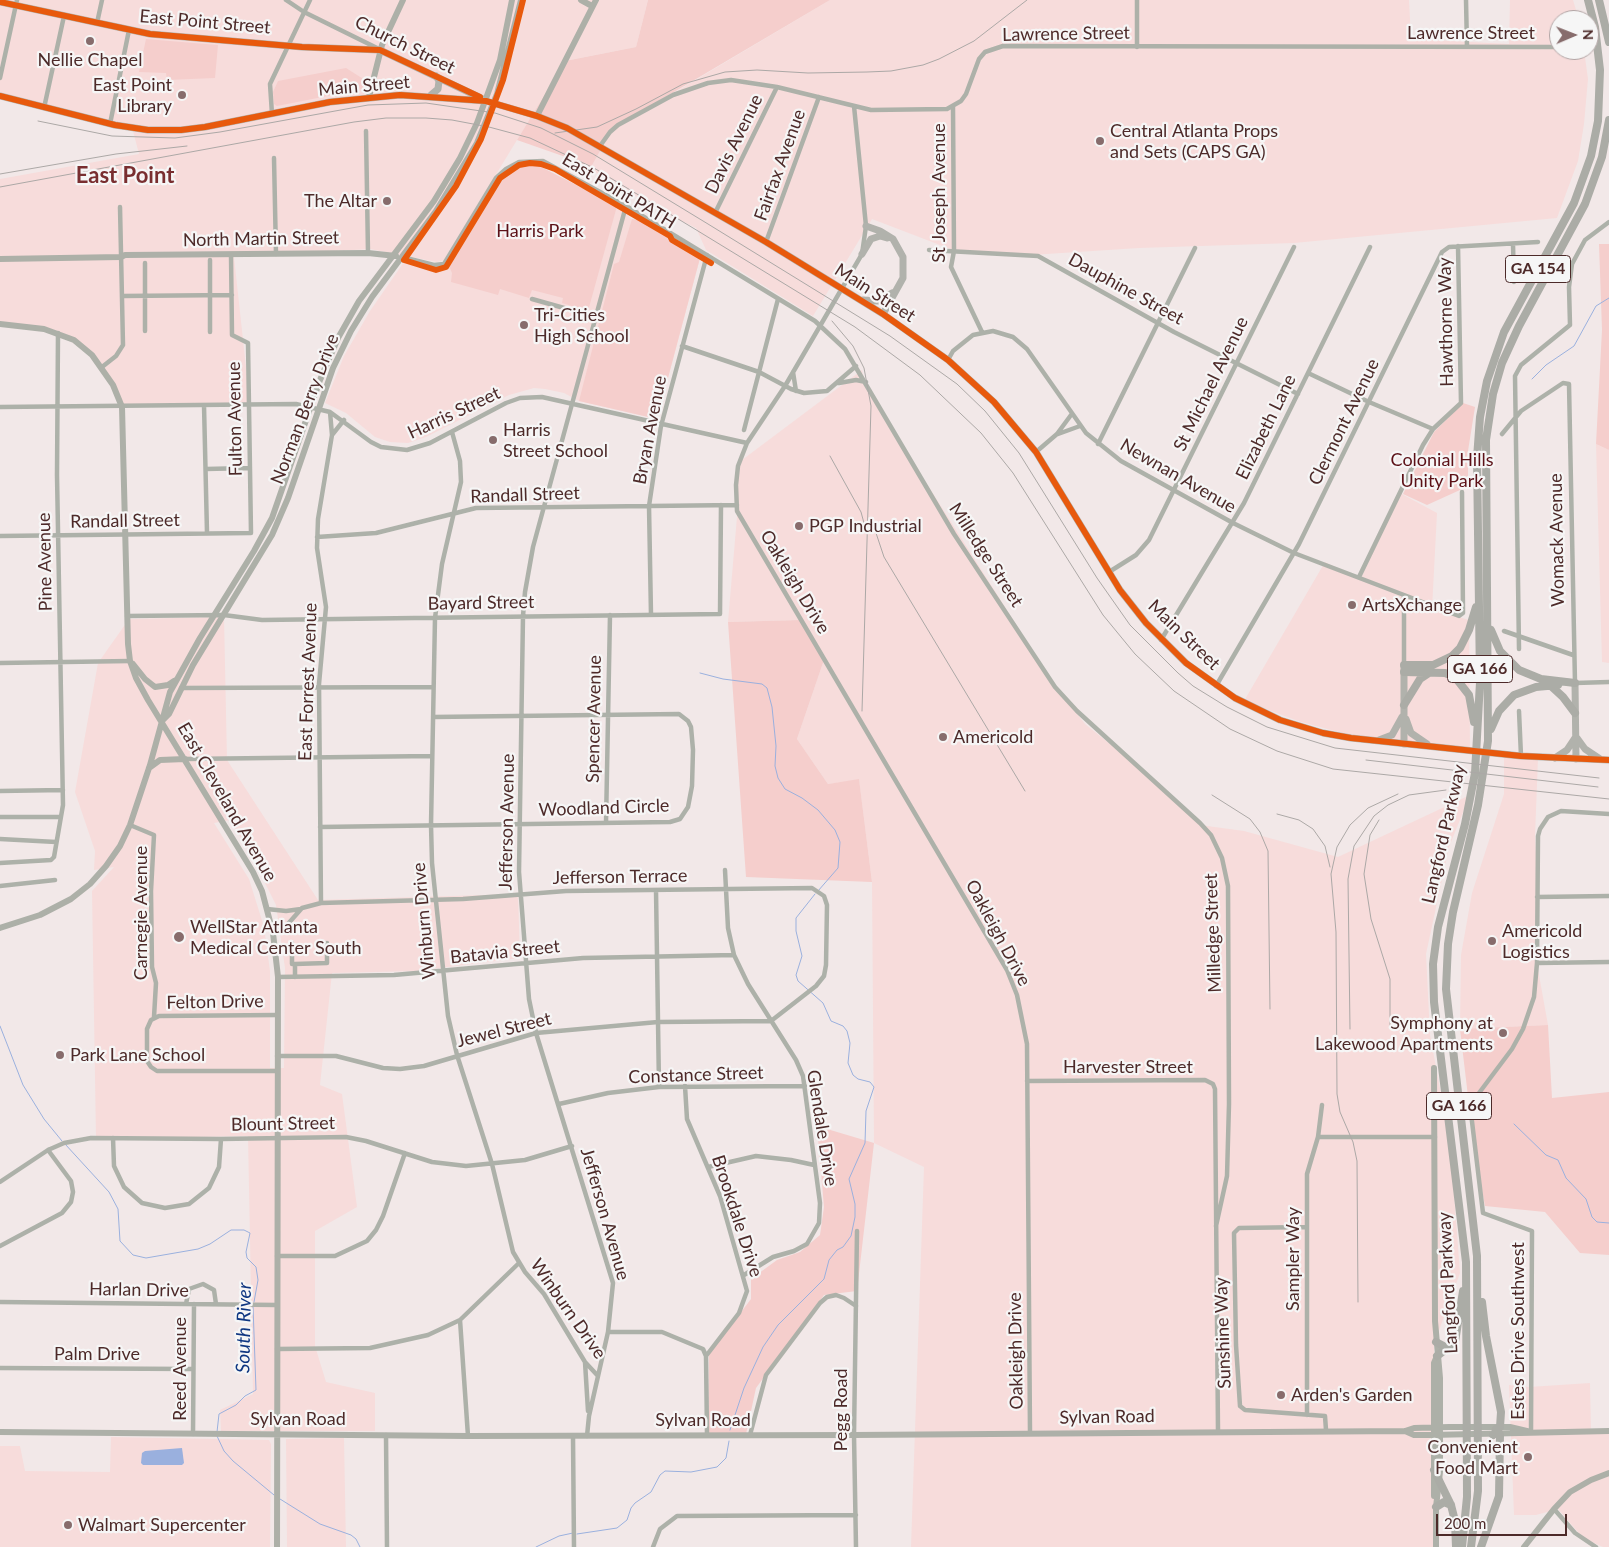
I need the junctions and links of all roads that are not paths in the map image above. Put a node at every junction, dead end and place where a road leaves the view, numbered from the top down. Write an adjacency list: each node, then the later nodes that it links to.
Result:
1 (102, 0): 17 (street)
2 (286, 0): 15 (street, Church Street)
3 (310, 0): 15 (street)
4 (403, 0): 24 (main road)
5 (512, 0): 63 (main road, Norman Berry Drive)
6 (521, 0): 66 (main road, Norman Berry Drive)
7 (580, 0): 14 (main road)
8 (1138, 0): 21 (street)
9 (1466, 0): 22 (street)
10 (1588, 0): 143 (highway, Langford Parkway / GA 154)
11 (1599, 0): 19 (highway)
12 (0, 2): 13 (main road, East Point Street)
13 (16, 3): 16 (main road, East Point Street); 26 (street)
14 (594, 3): 38 (main road)
15 (304, 12): 20 (street); 24 (street, Church Street)
16 (64, 16): 17 (main road, East Point Street); 36 (street)
17 (97, 23): 18 (main road, East Point Street)
18 (129, 30): 20 (main road, East Point Street); 40 (street)
19 (1609, 42)
20 (288, 45): 24 (main road, East Point Street); 37 (street)
21 (1137, 47): 22 (street, Lawrence Street); 35 (street, Lawrence Street)
22 (1467, 47): 23 (street, Lawrence Street)
23 (1549, 47)
24 (380, 50): 25 (main road, Church Street); 30 (main road)
25 (436, 76): 29 (main road); 32 (main road, Church Street)
26 (0, 78)
27 (777, 87): 31 (street); 42 (street); 46 (street, Davis Avenue)
28 (0, 96): 36 (main road, Main Street)
29 (428, 96): 30 (main road, Main Street); 32 (main road, Main Street)
30 (369, 97): 37 (main road, Main Street)
31 (819, 97): 34 (street); 49 (street, Fairfax Avenue)
32 (478, 98): 33 (main road, Church Street)
33 (486, 100): 38 (main road, Main Street)
34 (854, 106): 35 (street); 48 (street)
35 (953, 107): 58 (street, St Joseph Avenue)
36 (44, 108): 40 (main road, Main Street)
37 (272, 114): 40 (main road, Main Street)
38 (537, 116): 42 (main road, Main Street)
39 (1609, 120): 143 (highway, Langford Parkway / GA 154)
40 (110, 124)
41 (366, 131): 59 (street)
42 (600, 146): 46 (main road, Main Street)
43 (274, 158): 60 (street)
44 (626, 206): 64 (street, Milledge Street); 66 (street, Milledge Street); 80 (street, Jefferson Avenue)
45 (120, 207): 65 (street)
46 (715, 213): 49 (main road, Main Street)
47 (1609, 222): 111 (street)
48 (866, 226): 50 (main road); 61 (street)
49 (766, 242): 77 (main road, Main Street)
50 (895, 242): 61 (main road); 71 (main road)
51 (1538, 242): 52 (street)
52 (1513, 244): 53 (street); 70 (street)
53 (1458, 246): 100 (street, Clermont Avenue); 115 (street, Hawthorne Way)
54 (1294, 247): 89 (street, St Michael Avenue)
55 (1370, 247): 94 (street, Elizabeth Lane)
56 (1195, 248): 82 (street)
57 (929, 250): 58 (street, Dauphine Street)
58 (954, 251): 82 (street, Dauphine Street); 85 (street, St Joseph Avenue)
59 (368, 253): 60 (main road, North Martin Street); 63 (main road, North Martin Street)
60 (276, 254): 62 (main road, North Martin Street)
61 (862, 254): 92 (street)
62 (231, 255): 65 (main road, North Martin Street); 73 (street, Fulton Avenue)
63 (394, 255): 66 (main road, North Martin Street); 105 (main road, Norman Berry Drive)
64 (707, 255): 76 (street, Milledge Street); 87 (street, Bryan Avenue)
65 (121, 257): 67 (main road, North Martin Street); 74 (street)
66 (402, 257): 108 (main road, Norman Berry Drive)
67 (0, 259)
68 (210, 260): 72 (street)
69 (145, 263): 75 (street)
70 (1514, 282)
71 (898, 288): 77 (main road); 79 (main road)
72 (210, 295): 73 (street); 75 (street); 84 (street)
73 (232, 295): 103 (street, Fulton Avenue)
74 (122, 296): 75 (street); 91 (street)
75 (145, 296): 83 (street)
76 (778, 299): 90 (street, Milledge Street); 93 (street)
77 (858, 299): 79 (main road, Main Street)
78 (532, 300): 80 (street)
79 (883, 314): 88 (main road, Main Street)
80 (596, 317): 101 (street, Jefferson Avenue)
81 (0, 324): 86 (main road, East Cleveland Avenue)
82 (1158, 324): 89 (street, Dauphine Street); 122 (street)
83 (145, 331)
84 (210, 332)
85 (982, 332): 88 (street); 110 (street, Newnan Avenue)
86 (58, 333): 91 (main road, East Cleveland Avenue); 104 (street, Pine Avenue)
87 (682, 346): 93 (street); 113 (street, Bryan Avenue)
88 (948, 360): 123 (main road, Main Street)
89 (1237, 363): 99 (street, Dauphine Street); 126 (street, St Michael Avenue)
90 (856, 366): 95 (street, Milledge Street); 96 (street)
91 (102, 367): 107 (main road, East Cleveland Avenue)
92 (793, 370): 97 (street); 98 (street)
93 (759, 372): 97 (street); 116 (street)
94 (1308, 373): 99 (street, Elizabeth Lane); 100 (street)
95 (866, 382): 96 (street); 258 (street, Milledge Street)
96 (839, 383): 98 (street)
97 (784, 386): 98 (street); 121 (street)
98 (796, 391)
99 (1298, 394): 133 (street, Elizabeth Lane)
100 (1369, 402): 115 (street); 140 (street, Clermont Avenue)
101 (572, 403): 113 (street, Harris Street); 117 (street, Harris Street); 131 (street, Jefferson Avenue)
102 (204, 405): 103 (street, Harris Street); 107 (street, Harris Street); 125 (street)
103 (248, 405): 105 (street, Harris Street); 124 (street, Fulton Avenue)
104 (57, 406): 106 (street, Harris Street); 107 (street, Harris Street); 136 (street, Pine Avenue)
105 (311, 406): 108 (street, Harris Street); 149 (main road, Norman Berry Drive)
106 (0, 407)
107 (122, 407): 137 (main road, East Cleveland Avenue)
108 (318, 408): 109 (street, Harris Street); 146 (main road, Norman Berry Drive)
109 (330, 412): 112 (street, Harris Street); 120 (street, East Forrest Avenue)
110 (1071, 415): 114 (street, Newnan Avenue); 118 (street)
111 (1516, 417): 119 (street); 154 (street); 157 (street, Womack Avenue)
112 (344, 420): 117 (street, Harris Street); 120 (street, East Forrest Avenue)
113 (662, 423): 121 (street, Harris Street); 130 (street, Bryan Avenue)
114 (1080, 426): 118 (street); 122 (street, Newnan Avenue)
115 (1433, 428): 142 (street, Hawthorne Way)
116 (744, 430)
117 (452, 432): 132 (street, Winburn Drive)
118 (1057, 434): 123 (street)
119 (1502, 434)
120 (332, 435): 139 (street, East Forrest Avenue)
121 (747, 443): 129 (street)
122 (1098, 444): 126 (street, Newnan Avenue)
123 (1036, 452): 141 (main road, Main Street)
124 (249, 468): 125 (street); 134 (street, Fulton Avenue)
125 (206, 469): 135 (street)
126 (1174, 491): 133 (street, Newnan Avenue); 141 (street, St Michael Avenue)
127 (1462, 492): 144 (street, Newnan Avenue)
128 (720, 505): 129 (street, Randall Street); 130 (street, Randall Street); 145 (street, Bayard Street)
129 (737, 505): 239 (street, Oakleigh Drive)
130 (649, 506): 131 (street, Randall Street); 145 (street, Bryan Avenue)
131 (544, 508): 132 (street, Randall Street); 150 (street, Jefferson Avenue)
132 (455, 512): 139 (street, Randall Street); 151 (street, Winburn Drive)
133 (1233, 523): 140 (street, Newnan Avenue); 155 (street, Elizabeth Lane)
134 (251, 532): 135 (street, Randall Street)
135 (207, 533): 137 (street, Randall Street)
136 (58, 535): 137 (street, Randall Street); 138 (street, Randall Street); 160 (street, Pine Avenue)
137 (124, 535): 148 (main road, East Cleveland Avenue)
138 (0, 536)
139 (317, 538): 152 (street, East Forrest Avenue)
140 (1294, 553): 142 (street, Newnan Avenue); 167 (street, Clermont Avenue)
141 (1109, 572): 155 (main road, Main Street)
142 (1359, 577): 144 (street, Newnan Avenue)
143 (1483, 594): 161 (highway, GA 154); 165 (highway); 180 (highway, Langford Parkway / GA 166); 183 (highway, Langford Parkway / GA 166)
144 (1404, 596): 161 (street)
145 (651, 614): 147 (street, Bayard Street)
146 (224, 615): 149 (street, Bayard Street); 152 (street, Bayard Street); 169 (main road, Norman Berry Drive)
147 (610, 615): 150 (street, Bayard Street); 174 (street, Spencer Avenue)
148 (127, 616): 149 (street, Bayard Street); 158 (main road, East Cleveland Avenue)
149 (214, 616): 163 (main road, Norman Berry Drive)
150 (524, 616): 151 (street, Bayard Street); 175 (street, Jefferson Avenue)
151 (435, 618): 152 (street, Bayard Street); 168 (street, Winburn Drive)
152 (326, 620): 170 (street, East Forrest Avenue)
153 (1504, 631): 154 (street)
154 (1519, 636): 156 (street); 157 (street)
155 (1161, 640): 167 (main road, Main Street)
156 (1519, 649)
157 (1574, 655): 165 (street, Womack Avenue)
158 (130, 661): 160 (street); 163 (main road); 177 (main road, East Cleveland Avenue)
159 (0, 663): 160 (street)
160 (62, 663): 192 (street, Pine Avenue)
161 (1404, 668): 162 (highway); 171 (main road)
162 (1431, 672): 171 (highway); 183 (highway)
163 (178, 677): 177 (main road, Norman Berry Drive)
164 (1609, 682): 165 (street)
165 (1575, 683): 166 (highway); 173 (main road, Womack Avenue)
166 (1550, 685): 173 (highway); 180 (highway)
167 (1216, 686): 179 (main road, Main Street)
168 (433, 687): 170 (street); 176 (street, Winburn Drive)
169 (181, 688): 170 (street); 177 (main road, Norman Berry Drive)
170 (318, 688): 186 (street, East Forrest Avenue)
171 (1404, 710): 179 (main road); 181 (main road); 182 (main road)
172 (1519, 711): 185 (street)
173 (1575, 713): 178 (main road, Womack Avenue)
174 (608, 714): 175 (street, Woodland Circle); 197 (street, Spencer Avenue); 197 (street, Woodland Circle)
175 (522, 715): 176 (street, Woodland Circle); 198 (street, Jefferson Avenue)
176 (433, 717): 184 (street, Winburn Drive)
177 (162, 721): 188 (main road, East Cleveland Avenue); 191 (main road, Norman Berry Drive)
178 (1576, 735): 187 (main road); 189 (main road, Womack Avenue); 190 (main road)
179 (1373, 741): 181 (main road, Main Street)
180 (1488, 741): 263 (highway, Langford Parkway / GA 166)
181 (1404, 744): 182 (main road, Main Street)
182 (1432, 746): 185 (main road, Main Street)
183 (1478, 746): 264 (highway, Langford Parkway / GA 166)
184 (432, 756): 186 (street); 200 (street, Winburn Drive)
185 (1521, 756): 187 (main road, Main Street)
186 (320, 757): 188 (street); 201 (street, East Forrest Avenue)
187 (1554, 758): 189 (main road, Main Street)
188 (186, 759): 191 (main road); 216 (main road, East Cleveland Avenue)
189 (1576, 759): 190 (main road, Main Street)
190 (1607, 760)
191 (148, 769): 199 (main road, Norman Berry Drive)
192 (63, 790): 193 (street); 196 (street, Pine Avenue)
193 (0, 791)
194 (1609, 814): 212 (street)
195 (0, 817): 196 (street)
196 (61, 817): 203 (street, Pine Avenue)
197 (606, 823): 198 (street, Woodland Circle)
198 (520, 824): 200 (street, Woodland Circle); 210 (street, Jefferson Avenue)
199 (130, 825): 217 (main road, Norman Berry Drive); 231 (street, Carnegie Avenue)
200 (431, 825): 201 (street, Woodland Circle); 213 (street, Winburn Drive)
201 (320, 827): 214 (street, East Forrest Avenue)
202 (0, 839): 203 (street)
203 (56, 842): 204 (street)
204 (0, 863)
205 (725, 870): 208 (street, Glendale Drive)
206 (55, 880): 207 (street)
207 (0, 886)
208 (726, 889): 209 (street, Jefferson Terrace); 221 (street, Glendale Drive); 232 (street, Jefferson Terrace)
209 (656, 890): 210 (street, Jefferson Terrace); 222 (street)
210 (519, 894): 213 (street, Jefferson Terrace); 226 (street, Jefferson Avenue)
211 (1609, 896): 212 (street)
212 (1537, 898): 224 (street)
213 (435, 900): 214 (street, Jefferson Terrace); 227 (street, Winburn Drive)
214 (321, 903): 215 (street, Jefferson Terrace)
215 (302, 908): 216 (street, Jefferson Terrace); 218 (street)
216 (267, 909): 218 (main road, East Cleveland Avenue)
217 (0, 928)
218 (273, 933): 228 (main road, East Cleveland Avenue)
219 (292, 943): 225 (street)
220 (327, 944): 225 (street)
221 (734, 955): 222 (street, Batavia Street); 232 (street, Glendale Drive)
222 (657, 956): 226 (street, Batavia Street); 233 (street)
223 (1609, 962): 224 (street)
224 (1537, 963): 293 (street, Estes Drive Southwest)
225 (295, 964): 229 (street)
226 (525, 964): 227 (street, Batavia Street); 234 (street, Jefferson Avenue)
227 (442, 972): 229 (street, Batavia Street); 236 (street, Winburn Drive)
228 (278, 977): 229 (street, Batavia Street); 230 (main road, East Cleveland Avenue)
229 (295, 977)
230 (277, 1015): 231 (street, Felton Drive); 235 (main road, East Cleveland Avenue)
231 (154, 1017): 238 (street, Felton Drive)
232 (771, 1021): 233 (street, Jewel Street); 241 (street, Glendale Drive)
233 (658, 1022): 234 (street, Jewel Street); 242 (street)
234 (536, 1033): 236 (street, Jewel Street); 244 (street, Jefferson Avenue)
235 (277, 1056): 236 (street, Jewel Street); 238 (main road, East Cleveland Avenue)
236 (457, 1056): 254 (street, Winburn Drive)
237 (1434, 1068): 247 (main road)
238 (277, 1071): 249 (main road, East Cleveland Avenue)
239 (1027, 1081): 243 (street, Harvester Street); 292 (street, Oakleigh Drive)
240 (685, 1086): 241 (street, Constance Street); 242 (street, Constance Street); 256 (street, Brookdale Drive)
241 (805, 1086): 255 (street, Glendale Drive)
242 (658, 1087): 244 (street, Constance Street)
243 (1215, 1099): 258 (street, Milledge Street)
244 (558, 1104): 251 (street, Jefferson Avenue)
245 (1322, 1105): 246 (street, Sampler Way)
246 (1318, 1137): 247 (street); 259 (street, Sampler Way)
247 (1435, 1137): 275 (main road)
248 (113, 1138): 250 (street, Blount Street); 250 (street); 252 (street, Blount Street)
249 (276, 1138): 250 (street, Blount Street); 253 (street, Blount Street); 262 (main road, East Cleveland Avenue)
250 (221, 1139)
251 (572, 1146): 254 (street, Blount Street); 274 (street, Jefferson Avenue)
252 (48, 1150): 257 (street, Blount Street); 261 (street)
253 (405, 1153): 254 (street, Blount Street); 262 (street)
254 (492, 1164): 265 (street, Winburn Drive)
255 (814, 1165): 256 (street); 266 (street, Glendale Drive)
256 (708, 1167): 266 (street, Brookdale Drive)
257 (0, 1182)
258 (1216, 1226): 288 (street, Milledge Street)
259 (1307, 1227): 284 (street, Sampler Way); 284 (street, Sunshine Way)
260 (857, 1231): 272 (street, Pegg Road)
261 (0, 1246)
262 (277, 1256): 271 (main road, East Cleveland Avenue)
263 (1477, 1256): 290 (highway); 320 (highway, Langford Parkway / GA 166)
264 (1466, 1262): 277 (highway); 319 (highway, Langford Parkway / GA 166)
265 (519, 1263): 273 (street); 280 (street, Winburn Drive)
266 (744, 1275): 278 (street, Brookdale Drive)
267 (0, 1302): 268 (street, Harlan Drive)
268 (186, 1304): 269 (street, Harlan Drive); 270 (street)
269 (194, 1304): 270 (street, Harlan Drive); 282 (street, Reed Avenue)
270 (216, 1304): 271 (street, Harlan Drive)
271 (277, 1305): 276 (main road, East Cleveland Avenue)
272 (856, 1306): 299 (street); 300 (street, Pegg Road)
273 (460, 1320): 276 (street); 302 (street)
274 (608, 1332): 278 (street); 283 (street, Jefferson Avenue)
275 (1436, 1342): 277 (highway); 279 (main road)
276 (277, 1349): 296 (main road, East Cleveland Avenue)
277 (1449, 1349): 279 (highway)
278 (706, 1356): 298 (street)
279 (1437, 1356): 286 (main road)
280 (585, 1362): 283 (street, Winburn Drive); 285 (street)
281 (0, 1368): 282 (street, Palm Drive)
282 (193, 1369): 295 (street, Reed Avenue)
283 (598, 1376): 285 (street, Jefferson Avenue)
284 (1307, 1415): 287 (street, Sunshine Way)
285 (589, 1416): 304 (street, Jefferson Avenue)
286 (1437, 1427): 289 (main road, Sylvan Road); 290 (main road, Sylvan Road); 301 (main road)
287 (1326, 1430): 288 (main road, Sylvan Road); 289 (main road, Sylvan Road)
288 (1218, 1431): 292 (main road, Sylvan Road)
289 (1405, 1431): 301 (main road, Sylvan Road)
290 (1497, 1431): 293 (main road, Sylvan Road); 301 (main road, Sylvan Road); 321 (highway)
291 (0, 1432): 295 (main road, Sylvan Road)
292 (1030, 1432): 300 (main road, Sylvan Road)
293 (1531, 1432): 294 (main road, Sylvan Road)
294 (1609, 1432)
295 (193, 1434): 296 (main road, Sylvan Road)
296 (277, 1434): 297 (main road, Sylvan Road); 312 (main road, East Cleveland Avenue)
297 (386, 1435): 302 (main road, Sylvan Road); 313 (street)
298 (707, 1435): 299 (main road, Sylvan Road); 304 (main road, Sylvan Road)
299 (750, 1435): 300 (main road, Sylvan Road)
300 (854, 1435): 311 (street, Pegg Road)
301 (1437, 1435): 305 (main road); 307 (main road)
302 (468, 1436): 303 (main road, Sylvan Road)
303 (573, 1436): 304 (main road, Sylvan Road); 314 (street)
304 (587, 1436)
305 (1434, 1470): 307 (highway); 309 (main road)
306 (1609, 1473): 310 (main road)
307 (1439, 1481): 308 (highway); 309 (main road)
308 (1451, 1505): 309 (highway); 318 (highway)
309 (1436, 1507): 317 (main road)
310 (1554, 1509): 322 (main road); 323 (street)
311 (856, 1515): 315 (street); 316 (street, Pegg Road)
312 (277, 1547)
313 (387, 1547)
314 (574, 1547)
315 (653, 1547)
316 (856, 1547)
317 (1436, 1547)
318 (1456, 1547)
319 (1462, 1547)
320 (1471, 1547)
321 (1481, 1547)
322 (1524, 1547)
323 (1596, 1547)

